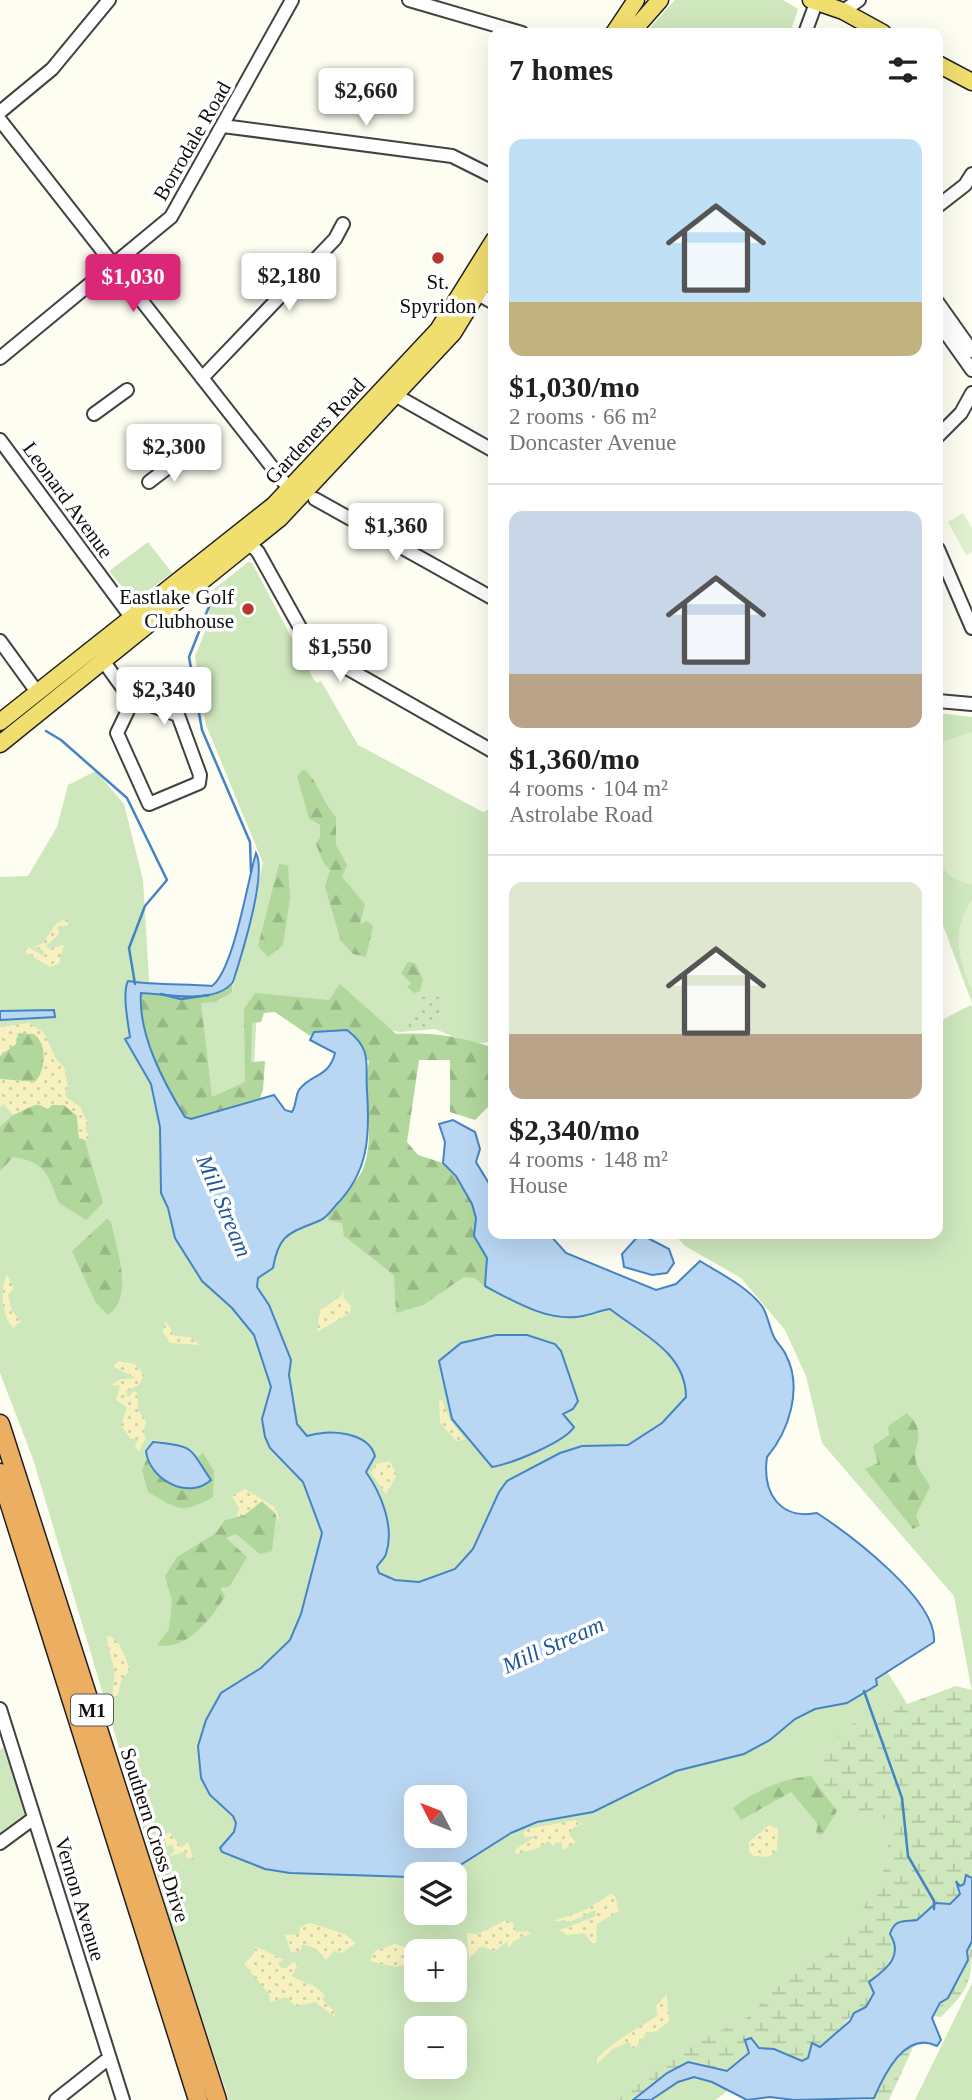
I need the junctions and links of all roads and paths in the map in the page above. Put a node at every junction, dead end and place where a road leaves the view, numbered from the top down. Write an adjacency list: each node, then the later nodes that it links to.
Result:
1 (109, 0): 15 (street)
2 (292, 0): 17 (street, Borrodale Road)
3 (409, 0): 8 (street)
4 (636, 0): 9 (main road)
5 (660, 0): 10 (main road)
6 (859, 0): 7 (street)
7 (827, 4): 11 (street); 12 (main road)
8 (505, 28)
9 (617, 28)
10 (635, 28)
11 (809, 28)
12 (873, 28)
13 (943, 67): 14 (main road)
14 (972, 82)
15 (0, 112)
16 (0, 120): 23 (street)
17 (223, 126): 18 (street); 23 (street, Borrodale Road)
18 (488, 174)
19 (970, 183): 20 (street)
20 (943, 202)
21 (342, 224): 32 (street)
22 (488, 250): 42 (main road, Gardeners Road)
23 (116, 265): 30 (street, Borrodale Road); 32 (street)
24 (488, 276): 25 (main road, Gardeners Road)
25 (478, 294): 26 (street); 35 (main road, Gardeners Road)
26 (488, 300)
27 (943, 310): 29 (street)
28 (943, 329): 31 (street)
29 (972, 351)
30 (0, 358)
31 (971, 371)
32 (202, 378): 42 (street)
33 (127, 390): 36 (street)
34 (972, 393): 37 (street)
35 (395, 395): 39 (street); 44 (main road, Gardeners Road)
36 (94, 414)
37 (943, 431)
38 (0, 440): 48 (street, Leonard Avenue)
39 (488, 448)
40 (179, 459): 41 (street)
41 (149, 482)
42 (290, 490): 45 (main road, Gardeners Road)
43 (315, 499): 47 (street)
44 (250, 544): 45 (street); 51 (main road, Gardeners Road); 58 (street)
45 (213, 555): 48 (main road, Gardeners Road)
46 (943, 561): 49 (street)
47 (488, 596)
48 (131, 617): 53 (main road, Gardeners Road)
49 (972, 628)
50 (0, 641): 53 (street)
51 (104, 662): 52 (street); 57 (main road, Gardeners Road)
52 (122, 684): 52 (street)
53 (37, 692): 56 (main road, Gardeners Road)
54 (943, 702): 55 (street)
55 (972, 705)
56 (0, 722)
57 (0, 744)
58 (488, 749)
59 (0, 1424): 64 (highway, Southern Cross Drive / M1)
60 (0, 1473): 64 (highway, Southern Cross Drive / M1)
61 (0, 1709): 62 (street, Vernon Avenue)
62 (34, 1818): 63 (street); 66 (street, Vernon Avenue)
63 (0, 1843)
64 (175, 1998): 65 (highway, Southern Cross Drive / M1)
65 (183, 2024): 69 (highway, Southern Cross Drive / M1); 70 (highway, Southern Cross Drive / M1)
66 (110, 2058): 67 (street); 68 (street, Vernon Avenue)
67 (56, 2100)
68 (123, 2100)
69 (198, 2100)
70 (217, 2100)

